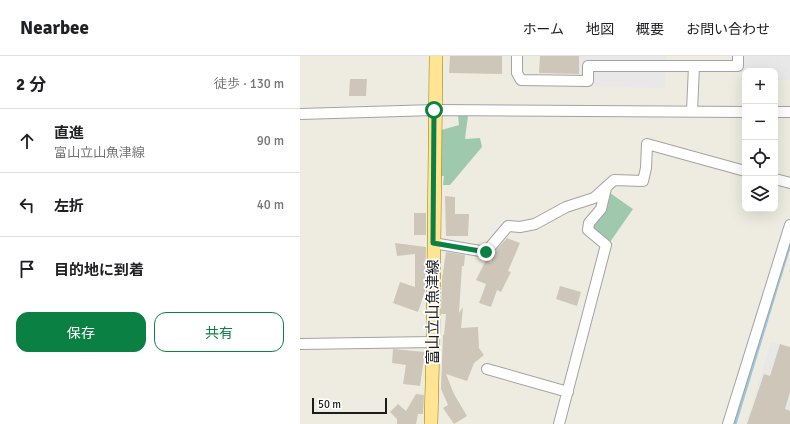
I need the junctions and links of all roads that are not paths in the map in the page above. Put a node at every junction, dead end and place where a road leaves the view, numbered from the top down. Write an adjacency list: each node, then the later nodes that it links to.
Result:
1 (436, 56): 5 (main road, 富山立山魚津線)
2 (517, 56): 4 (street)
3 (738, 56): 4 (street)
4 (694, 66): 6 (street)
5 (434, 110): 6 (street); 10 (street); 16 (main road, 富山立山魚津線)
6 (692, 111): 7 (street)
7 (742, 112)
8 (778, 112): 9 (street)
9 (790, 112)
10 (300, 114)
11 (742, 170): 14 (street)
12 (778, 180): 13 (street)
13 (790, 183)
14 (606, 188): 16 (street); 20 (street)
15 (790, 225): 23 (street)
16 (433, 243): 17 (main road, 富山立山魚津線)
17 (433, 342): 18 (street); 21 (main road, 富山立山魚津線)
18 (300, 344)
19 (487, 368): 20 (street)
20 (568, 392): 22 (street)
21 (431, 424)
22 (560, 424)
23 (728, 424)

